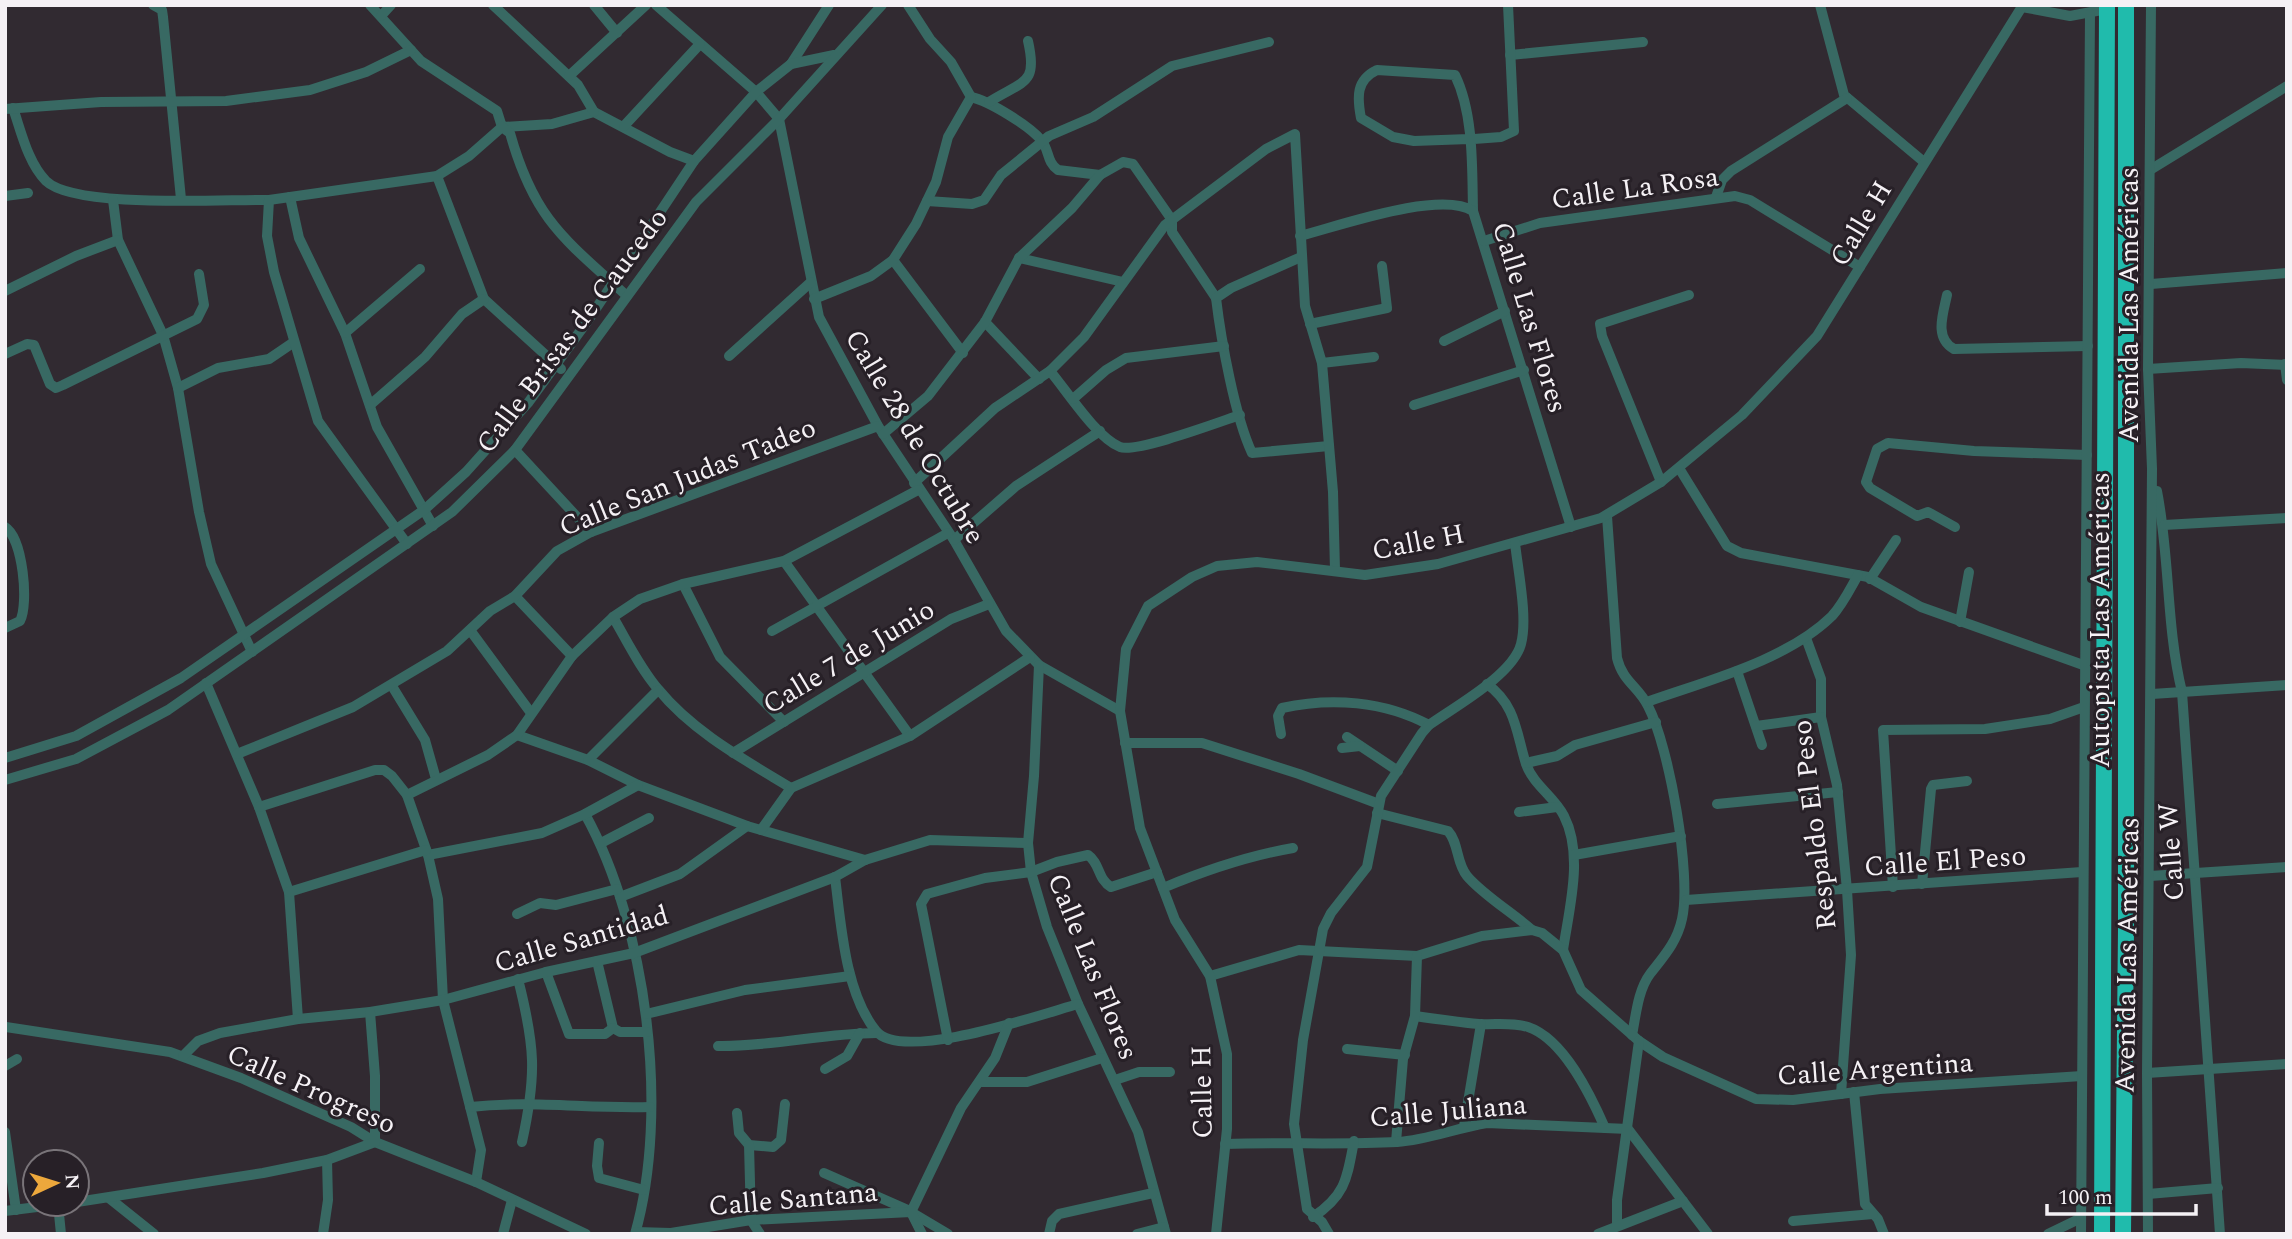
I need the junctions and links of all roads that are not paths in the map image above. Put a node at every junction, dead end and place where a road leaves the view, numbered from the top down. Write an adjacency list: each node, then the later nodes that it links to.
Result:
1 (153, 5): 34 (street)
2 (370, 5): 18 (street)
3 (391, 5): 18 (street)
4 (493, 5): 28 (street)
5 (594, 5): 19 (street)
6 (646, 5): 19 (street)
7 (656, 5): 23 (street)
8 (829, 5): 27 (street)
9 (908, 5): 31 (street)
10 (1508, 5): 26 (street)
11 (1820, 5): 32 (street)
12 (2126, 5): 319 (highway, Autopista Las Américas)
13 (2151, 5): 44 (street, Avenida Las Américas)
14 (2022, 6): 17 (street, Calle H); 43 (street, Calle H)
15 (2107, 7): 17 (street, Calle H); 318 (highway, Autopista Las Américas)
16 (874, 8): 25 (street, Calle Brisas de Caucedo)
17 (2090, 15): 89 (street, Avenida Las Américas)
18 (380, 16): 24 (street)
19 (617, 33): 28 (street)
20 (1028, 41): 33 (street)
21 (1269, 42): 41 (street)
22 (1643, 42): 26 (street)
23 (700, 44): 30 (street); 38 (street)
24 (411, 50): 34 (street); 39 (street)
25 (834, 55): 27 (street); 37 (street, Calle Brisas de Caucedo)
26 (1510, 55): 40 (street)
27 (791, 64): 30 (street)
28 (569, 76): 36 (street)
29 (2287, 86): 44 (street)
30 (756, 92): 37 (street); 42 (street)
31 (971, 97): 33 (street); 55 (street)
32 (1847, 98): 43 (street); 51 (street)
33 (989, 102): 41 (street)
34 (174, 104): 35 (street); 52 (street)
35 (9, 108): 53 (street)
36 (594, 112): 38 (street); 39 (street)
37 (779, 119): 56 (street, Calle Brisas de Caucedo); 71 (street, Calle 28 de Octubre)
38 (624, 126): 42 (street)
39 (502, 127): 46 (street); 70 (street)
40 (1469, 139): 40 (street); 57 (street)
41 (1042, 141): 45 (street); 55 (street)
42 (694, 162): 47 (street)
43 (1924, 162): 66 (street, Calle H)
44 (2150, 170): 73 (street, Avenida Las Américas)
45 (1100, 175): 58 (street); 63 (street, Calle San Judas Tadeo)
46 (437, 176): 50 (street); 79 (street)
47 (677, 190): 56 (street); 70 (street)
48 (29, 193): 49 (street)
49 (5, 196)
50 (290, 197): 54 (street); 84 (street)
51 (1716, 197): 61 (street, Calle La Rosa); 66 (street, Calle La Rosa)
52 (180, 199): 53 (street); 54 (street)
53 (113, 200): 60 (street)
54 (269, 200): 87 (street)
55 (927, 201): 64 (street)
56 (696, 202): 77 (street, Calle Brisas de Caucedo)
57 (1473, 211): 59 (street, Calle Las Flores); 61 (street, Calle Las Flores)
58 (1172, 220): 59 (street); 72 (street); 78 (street)
59 (1300, 236): 62 (street)
60 (118, 240): 74 (street); 85 (street)
61 (1484, 241): 81 (street, Calle Las Flores)
62 (1301, 257): 78 (street); 83 (street)
63 (1019, 258): 72 (street); 82 (street, Calle San Judas Tadeo)
64 (893, 260): 80 (street); 90 (street)
65 (1382, 265): 83 (street)
66 (1860, 267): 114 (street, Calle H)
67 (420, 269): 84 (street)
68 (2287, 273): 73 (street)
69 (199, 274): 85 (street)
70 (612, 282): 77 (street); 95 (street)
71 (811, 282): 80 (street, Calle 28 de Octubre); 92 (street)
72 (1123, 282): 99 (street)
73 (2151, 284): 97 (street, Avenida Las Américas)
74 (5, 291)
75 (1689, 295): 116 (street)
76 (1947, 295): 89 (street)
77 (627, 296): 100 (street, Calle Brisas de Caucedo)
78 (1216, 298): 88 (street)
79 (484, 299): 95 (street); 105 (street)
80 (814, 299): 108 (street, Calle 28 de Octubre)
81 (1506, 311): 86 (street); 98 (street, Calle Las Flores)
82 (985, 322): 90 (street, Calle San Judas Tadeo); 101 (street)
83 (1310, 324): 94 (street)
84 (345, 333): 105 (street)
85 (163, 335): 91 (street); 103 (street)
86 (1444, 341)
87 (294, 342): 103 (street); 126 (street)
88 (1224, 346): 104 (street); 107 (street)
89 (2088, 346): 113 (street, Avenida Las Américas)
90 (963, 353): 108 (street, Calle San Judas Tadeo)
91 (5, 354)
92 (729, 356)
93 (1374, 357): 94 (street)
94 (1322, 363): 111 (street)
95 (556, 364): 100 (street); 110 (street)
96 (2286, 364): 97 (street); 102 (street)
97 (2148, 369): 115 (street, Avenida Las Américas)
98 (1524, 370): 106 (street); 124 (street, Calle Las Flores)
99 (1050, 371): 101 (street); 104 (street)
100 (568, 376): 112 (street, Calle Brisas de Caucedo)
101 (1038, 379): 117 (street)
102 (2287, 380)
103 (178, 388): 146 (street)
104 (1073, 399): 109 (street)
105 (370, 405): 118 (street)
106 (1414, 405)
107 (1240, 415): 109 (street); 111 (street)
108 (880, 430): 117 (street, Calle 28 de Octubre); 127 (street, Calle San Judas Tadeo)
109 (1100, 431): 128 (street)
110 (503, 432): 112 (street); 118 (street)
111 (1329, 446): 133 (street)
112 (516, 448): 121 (street, Calle Brisas de Caucedo); 127 (street)
113 (2087, 455): 125 (street); 152 (street, Avenida Las Américas)
114 (1679, 468): 116 (street, Calle H); 135 (street)
115 (2152, 469): 122 (street, Calle W); 161 (street, Avenida Las Américas)
116 (1661, 482): 119 (street, Calle H)
117 (916, 487): 128 (street, Calle 28 de Octubre); 132 (street)
118 (424, 510): 121 (street); 126 (street)
119 (1607, 516): 124 (street, Calle H); 162 (street)
120 (2287, 519): 122 (street)
121 (433, 526): 131 (street, Calle Brisas de Caucedo)
122 (2164, 526): 160 (street, Calle W)
123 (5, 527): 143 (street)
124 (1571, 527): 130 (street, Calle H)
125 (1955, 527)
126 (396, 530): 131 (street); 146 (street)
127 (591, 532): 138 (street, Calle San Judas Tadeo)
128 (951, 536): 139 (street, Calle 28 de Octubre); 140 (street)
129 (1896, 540): 136 (street)
130 (1515, 542): 133 (street, Calle H); 156 (street)
131 (407, 544): 148 (street, Calle Brisas de Caucedo)
132 (784, 561): 137 (street); 140 (street)
133 (1335, 570): 164 (street, Calle H)
134 (1969, 572): 142 (street)
135 (1858, 575): 136 (street); 147 (street)
136 (1870, 579): 142 (street)
137 (683, 584): 141 (street); 167 (street)
138 (514, 596): 144 (street, Calle San Judas Tadeo); 149 (street)
139 (989, 604): 150 (street, Calle 28 de Octubre); 153 (street, Calle 7 de Junio)
140 (816, 605): 145 (street); 153 (street)
141 (613, 617): 149 (street); 159 (street)
142 (1960, 622): 152 (street)
143 (5, 628)
144 (470, 629): 158 (street, Calle San Judas Tadeo); 165 (street)
145 (772, 631)
146 (243, 634): 148 (street); 181 (street)
147 (1806, 638): 154 (street); 166 (street, Respaldo El Peso)
148 (252, 652): 155 (street, Calle Brisas de Caucedo)
149 (572, 656): 165 (street)
150 (1030, 657): 151 (street, Calle 28 de Octubre); 173 (street)
151 (1038, 665): 164 (street, Calle 28 de Octubre); 203 (street, Calle Las Flores)
152 (2086, 667): 163 (street, Avenida Las Américas)
153 (866, 671): 167 (street, Calle 7 de Junio); 173 (street)
154 (1737, 671): 162 (street); 170 (street)
155 (206, 683): 180 (street); 185 (street, Calle Brisas de Caucedo)
156 (1487, 684): 169 (street); 183 (street)
157 (2287, 685): 160 (street)
158 (392, 686): 180 (street, Calle San Judas Tadeo); 186 (street)
159 (658, 690): 179 (street); 182 (street)
160 (2182, 692): 161 (street); 212 (street, Calle W)
161 (2152, 694): 213 (street, Avenida Las Américas)
162 (1647, 702): 168 (street)
163 (2084, 708): 211 (street, Avenida Las Américas); 216 (street)
164 (1120, 711): 175 (street, Calle H)
165 (531, 713): 172 (street)
166 (1821, 717): 170 (street); 190 (street, Respaldo El Peso)
167 (784, 722): 179 (street, Calle 7 de Junio)
168 (1656, 722): 183 (street); 201 (street)
169 (1429, 725): 171 (street); 184 (street)
170 (1756, 726): 176 (street)
171 (1281, 734)
172 (517, 735): 182 (street); 186 (street)
173 (909, 736): 189 (street)
174 (1347, 737): 177 (street)
175 (1125, 743): 195 (street); 210 (street, Calle H)
176 (1762, 745)
177 (1360, 746): 178 (street); 184 (street)
178 (1342, 748)
179 (733, 753): 189 (street)
180 (237, 754): 193 (street)
181 (5, 758)
182 (588, 760): 188 (street)
183 (1526, 763): 194 (street)
184 (1398, 771): 195 (street)
185 (6, 776)
186 (436, 779): 191 (street)
187 (1966, 781): 215 (street)
188 (638, 785): 197 (street); 199 (street)
189 (791, 788): 200 (street)
190 (1838, 792): 192 (street); 218 (street, Respaldo El Peso)
191 (407, 795): 193 (street); 205 (street)
192 (1717, 804)
193 (259, 807): 219 (street)
194 (1557, 807): 196 (street); 206 (street)
195 (1378, 809): 223 (street); 225 (street)
196 (1519, 812)
197 (585, 814): 202 (street); 205 (street)
198 (649, 818): 202 (street)
199 (747, 826): 200 (street); 220 (street)
200 (761, 830): 207 (street)
201 (1681, 836): 206 (street); 221 (street)
202 (601, 843): 220 (street)
203 (1028, 843): 207 (street, Calle Santidad); 209 (street, Calle Las Flores)
204 (1293, 848): 217 (street)
205 (427, 853): 219 (street); 233 (street)
206 (1574, 855): 224 (street)
207 (865, 860): 214 (street, Calle Santidad)
208 (2287, 867): 212 (street)
209 (1031, 872): 210 (street); 234 (street, Calle Las Flores); 247 (street)
210 (1157, 872): 217 (street, Calle H)
211 (2082, 872): 215 (street, Calle El Peso); 260 (street, Avenida Las Américas)
212 (2195, 873): 213 (street); 257 (street, Calle W)
213 (2150, 876): 259 (street, Avenida Las Américas)
214 (835, 877): 226 (street, Calle Santidad); 230 (street)
215 (1922, 884): 216 (street, Calle El Peso)
216 (1893, 887): 218 (street, Calle El Peso)
217 (1163, 888): 231 (street, Calle H)
218 (1847, 890): 221 (street, Calle El Peso); 264 (street, Respaldo El Peso)
219 (289, 892): 238 (street)
220 (619, 893): 222 (street); 226 (street)
221 (1686, 900): 246 (street)
222 (517, 914)
223 (1532, 930): 224 (street); 227 (street)
224 (1563, 950): 246 (street, Calle Argentina)
225 (1318, 951): 227 (street); 231 (street); 276 (street)
226 (634, 953): 228 (street, Calle Santidad); 236 (street)
227 (1416, 956): 237 (street)
228 (597, 961): 229 (street, Calle Santidad); 242 (street)
229 (546, 972): 232 (street, Calle Santidad); 242 (street)
230 (850, 976): 236 (street); 245 (street)
231 (1210, 976): 280 (street, Calle H)
232 (519, 979): 233 (street, Calle Santidad); 265 (street)
233 (443, 1000): 235 (street, Calle Santidad); 267 (street)
234 (1078, 1003): 239 (street); 252 (street, Calle Las Flores)
235 (370, 1012): 238 (street, Calle Santidad); 274 (street)
236 (646, 1014): 243 (street)
237 (1415, 1016): 240 (street); 250 (street)
238 (298, 1019): 251 (street, Calle Santidad)
239 (1009, 1023): 247 (street); 262 (street)
240 (1481, 1024): 270 (street); 271 (street)
241 (6, 1027): 251 (street, Calle Progreso)
242 (613, 1028): 243 (street)
243 (647, 1032): 268 (street)
244 (860, 1033): 245 (street); 248 (street); 256 (street)
245 (877, 1033): 247 (street)
246 (1636, 1038): 264 (street, Calle Argentina); 272 (street)
247 (948, 1040)
248 (718, 1046)
249 (1347, 1049): 250 (street)
250 (1405, 1055): 278 (street)
251 (183, 1056): 274 (street, Calle Progreso)
252 (1102, 1058): 261 (street, Calle Las Flores); 262 (street)
253 (17, 1059): 255 (street)
254 (2287, 1064): 257 (street)
255 (5, 1066)
256 (825, 1069)
257 (2207, 1069): 259 (street); 285 (street, Calle W)
258 (1170, 1072): 261 (street)
259 (2147, 1073): 288 (street, Avenida Las Américas)
260 (2082, 1076): 263 (street, Calle Argentina); 297 (street, Avenida Las Américas)
261 (1115, 1080): 287 (street, Calle Las Flores)
262 (981, 1082): 294 (street)
263 (1854, 1092): 264 (street, Calle Argentina); 295 (street)
264 (1841, 1094)
265 (530, 1102): 267 (street); 268 (street); 275 (street)
266 (785, 1104): 281 (street)
267 (470, 1107): 284 (street)
268 (650, 1107): 286 (street)
269 (737, 1113): 281 (street)
270 (1464, 1126): 271 (street, Calle Juliana); 278 (street, Calle Juliana)
271 (1605, 1128): 272 (street, Calle Juliana)
272 (1628, 1129): 292 (street); 301 (street)
273 (5, 1132): 293 (street)
274 (375, 1142): 282 (street); 284 (street, Calle Progreso)
275 (522, 1142)
276 (1296, 1142): 277 (street, Calle Juliana); 280 (street, Calle Juliana); 296 (street)
277 (1354, 1142): 278 (street, Calle Juliana); 296 (street)
278 (1396, 1142)
279 (599, 1143): 286 (street)
280 (1225, 1144): 312 (street, Calle H)
281 (748, 1145): 298 (street)
282 (327, 1160): 289 (street); 304 (street)
283 (824, 1173): 294 (street)
284 (477, 1182): 291 (street, Calle Progreso)
285 (2218, 1188): 288 (street); 321 (street, Calle W)
286 (644, 1190): 302 (street)
287 (1153, 1193): 300 (street, Calle Las Flores); 310 (street)
288 (2148, 1194): 320 (street, Avenida Las Américas)
289 (109, 1198): 290 (street); 303 (street)
290 (91, 1200)
291 (512, 1200): 305 (street); 306 (street, Calle Progreso)
292 (1683, 1201): 301 (street); 314 (street)
293 (11, 1210)
294 (911, 1212): 298 (street, Calle Santana); 308 (street); 309 (street, Calle Santana)
295 (1873, 1214): 299 (street); 315 (street)
296 (1313, 1217): 313 (street)
297 (2081, 1219): 316 (street); 317 (street, Avenida Las Américas)
298 (751, 1220): 302 (street, Calle Santana); 307 (street)
299 (1793, 1221)
300 (1165, 1230): 311 (street)
301 (1608, 1230)
302 (636, 1233)
303 (154, 1234)
304 (323, 1234)
305 (503, 1234)
306 (586, 1234)
307 (760, 1234)
308 (922, 1234)
309 (948, 1234)
310 (1049, 1234)
311 (1137, 1234)
312 (1216, 1234)
313 (1329, 1234)
314 (1708, 1234)
315 (1884, 1234)
316 (2048, 1234)
317 (2081, 1234)
318 (2102, 1234)
319 (2123, 1234)
320 (2148, 1234)
321 (2220, 1234)

